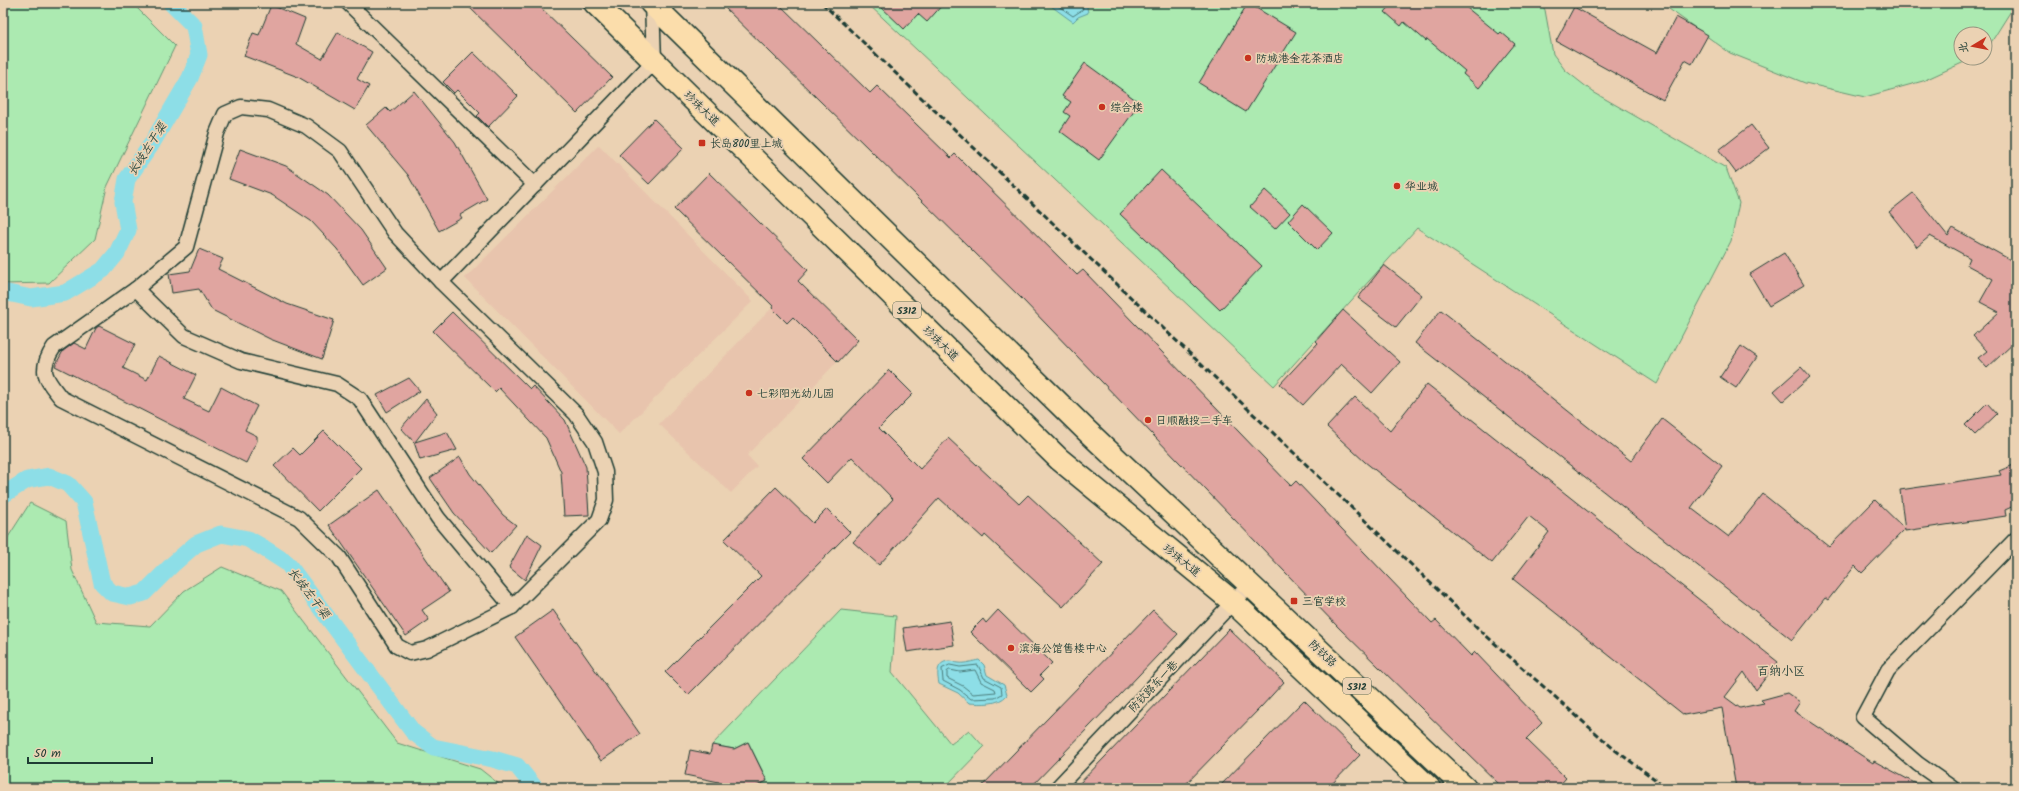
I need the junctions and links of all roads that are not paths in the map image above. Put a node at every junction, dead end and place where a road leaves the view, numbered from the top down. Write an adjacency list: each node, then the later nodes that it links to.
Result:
1 (348, 3): 5 (street)
2 (595, 3): 4 (main road, 珍珠大道 / S312)
3 (652, 3): 4 (street); 9 (main road, S312)
4 (654, 61): 5 (street); 10 (main road, 珍珠大道 / S312)
5 (535, 185): 6 (street)
6 (441, 282): 7 (street); 11 (street)
7 (136, 289): 11 (street); 11 (street)
8 (2016, 539): 15 (street)
9 (1250, 584): 10 (street, 防钦路东一巷); 14 (main road, 防钦路 / S312)
10 (1233, 602): 12 (street, 防钦路东一巷); 13 (main road, S312)
11 (512, 607)
12 (1057, 788)
13 (1429, 788)
14 (1465, 788)
15 (1952, 788)

